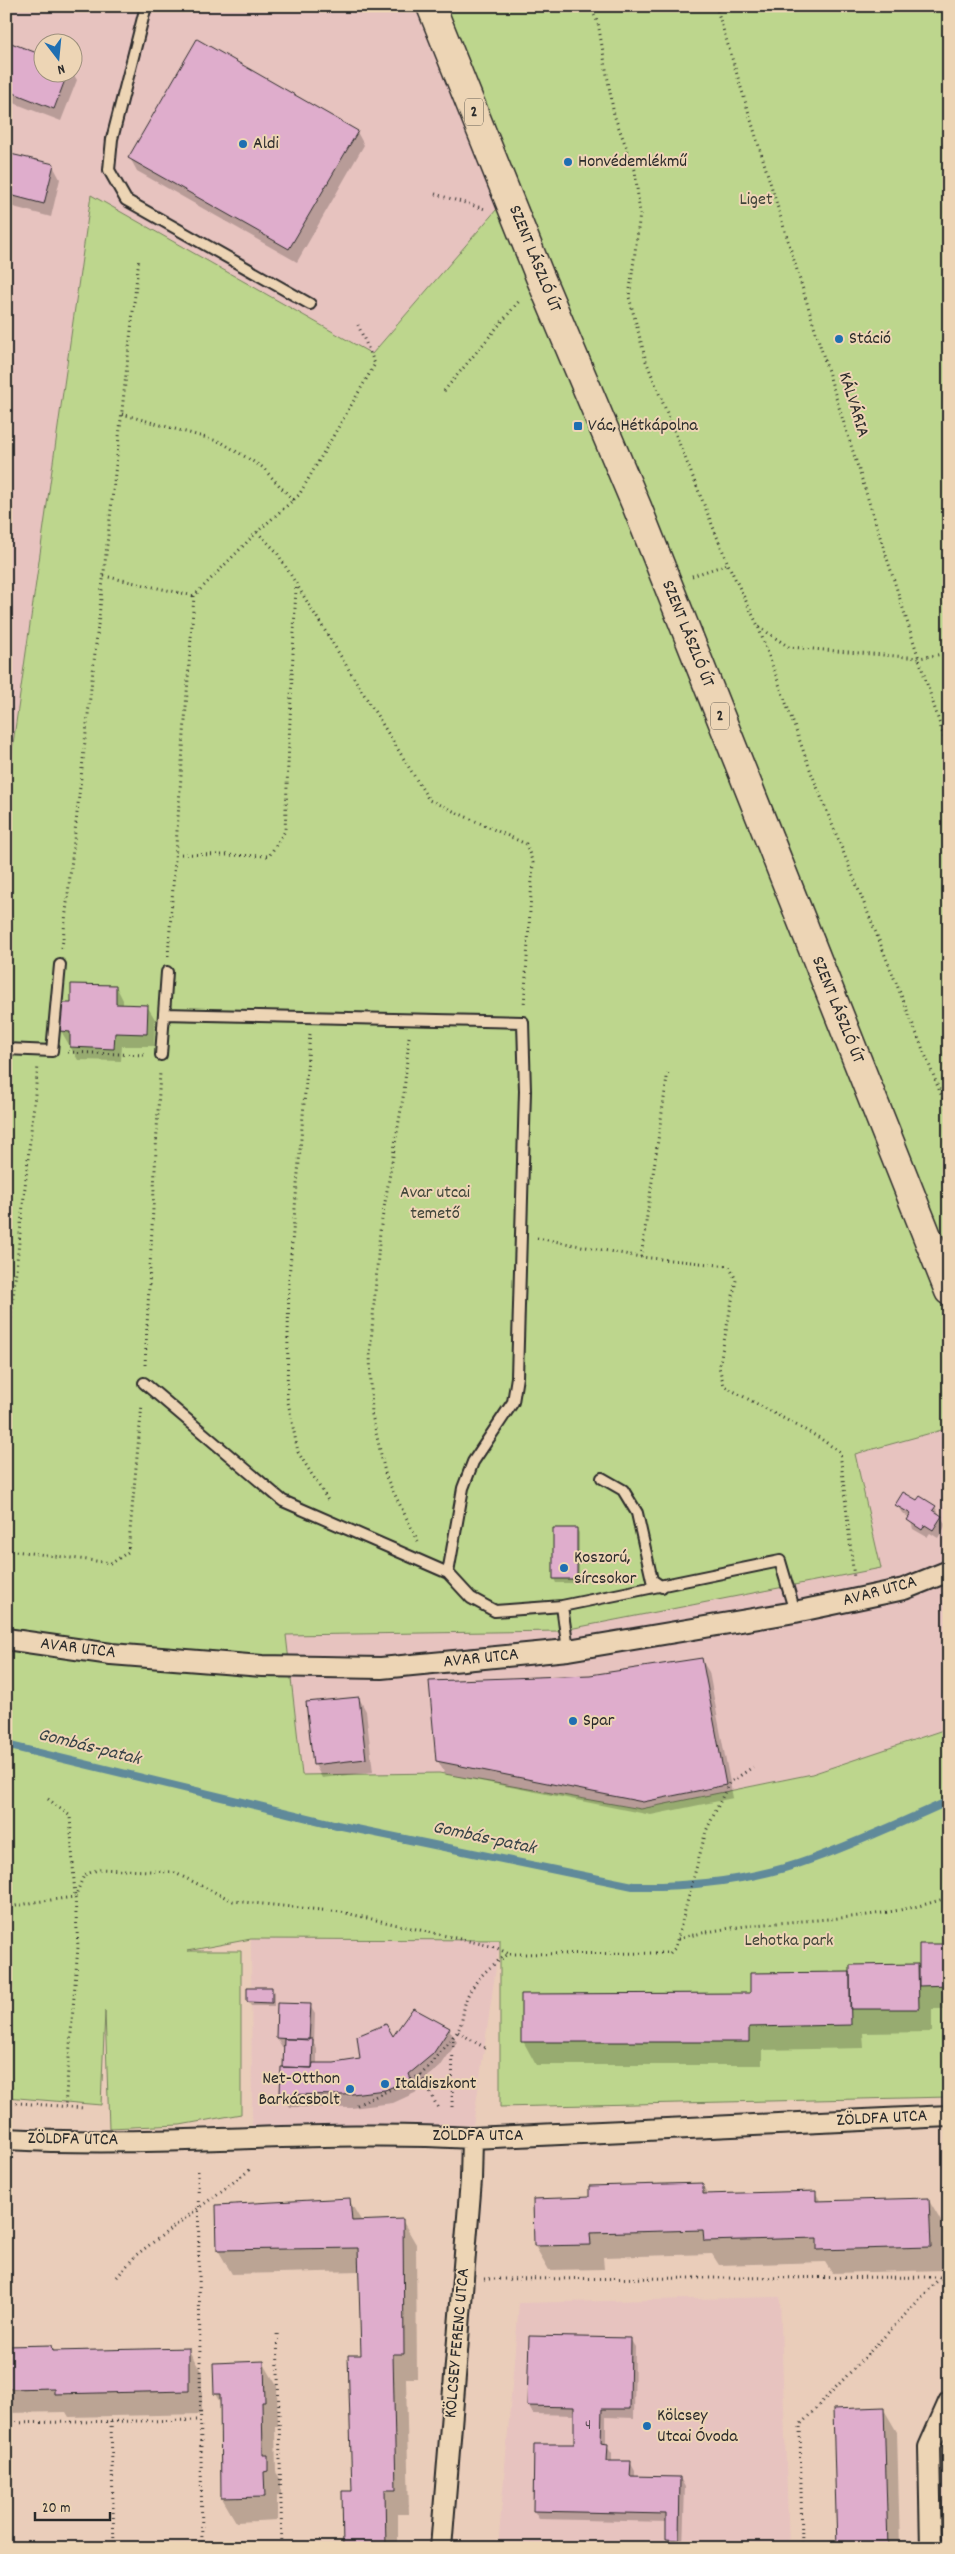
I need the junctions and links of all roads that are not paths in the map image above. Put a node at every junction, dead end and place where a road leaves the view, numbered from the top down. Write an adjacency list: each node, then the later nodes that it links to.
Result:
1 (146, 6): 5 (lane)
2 (412, 6): 4 (main road)
3 (431, 6): 4 (main road, SZENT LÁSZLÓ ÚT / 2)
4 (444, 40): 11 (main road, SZENT LÁSZLÓ ÚT / 2)
5 (310, 304)
6 (60, 966): 9 (lane)
7 (167, 972): 8 (lane)
8 (164, 1014): 10 (lane); 15 (lane)
9 (6, 1049)
10 (161, 1055)
11 (949, 1291)
12 (144, 1382): 15 (lane)
13 (602, 1478): 17 (lane)
14 (949, 1571): 18 (street, AVAR UTCA)
15 (448, 1573): 19 (lane)
16 (949, 1586): 18 (street)
17 (662, 1587): 19 (lane); 20 (lane)
18 (904, 1589): 20 (street, AVAR UTCA)
19 (562, 1606): 22 (lane)
20 (795, 1612): 22 (street, AVAR UTCA)
21 (6, 1639): 22 (street, AVAR UTCA)
22 (568, 1650)
23 (949, 2116): 24 (street, ZÖLDFA UTCA)
24 (472, 2138): 25 (street, ZÖLDFA UTCA); 27 (street, KÖLCSEY FERENC UTCA)
25 (6, 2139)
26 (949, 2402): 28 (street)
27 (441, 2548)
28 (931, 2548)

